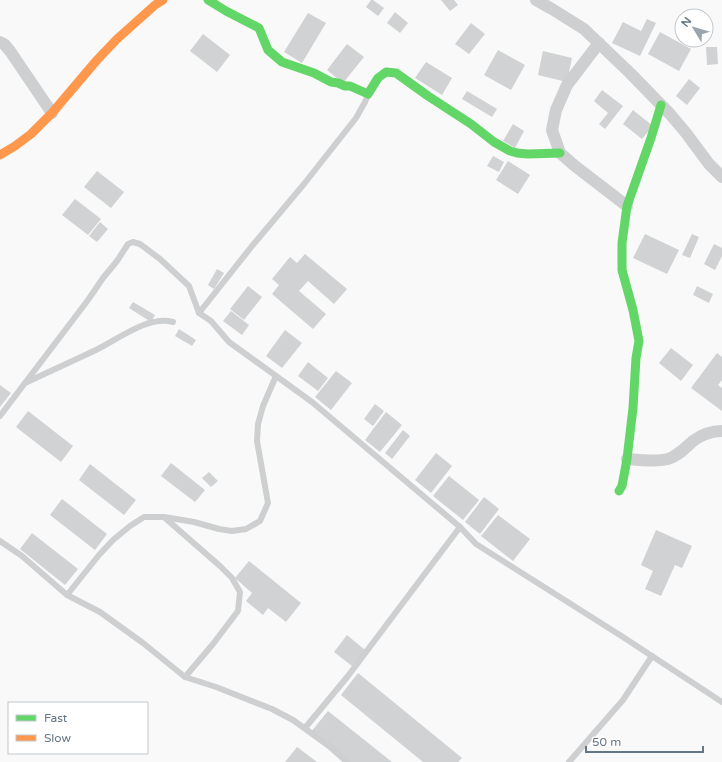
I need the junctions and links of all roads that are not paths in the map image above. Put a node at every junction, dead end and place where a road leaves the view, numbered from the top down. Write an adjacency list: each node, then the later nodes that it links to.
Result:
1 (163, 0): 8 (street)
2 (208, 0): 6 (street)
3 (536, 0): 5 (street)
4 (0, 42): 8 (street)
5 (599, 43): 7 (street); 9 (street)
6 (368, 94): 9 (street); 13 (lane)
7 (662, 105): 11 (street); 12 (street)
8 (52, 113): 10 (street)
9 (560, 153): 12 (street)
10 (0, 155)
11 (722, 177)
12 (627, 206): 19 (street)
13 (199, 313): 15 (lane); 16 (lane)
14 (173, 322): 16 (lane)
15 (276, 376): 21 (lane); 22 (lane)
16 (24, 384): 17 (lane)
17 (0, 416)
18 (722, 430): 19 (street)
19 (627, 459): 20 (street)
20 (619, 491)
21 (164, 517): 24 (lane); 26 (lane)
22 (460, 527): 25 (lane); 28 (lane)
23 (0, 541): 24 (lane)
24 (68, 595): 26 (lane)
25 (652, 656): 27 (lane); 30 (lane)
26 (185, 677): 28 (lane)
27 (722, 702)
28 (305, 728): 29 (lane)
29 (347, 762)
30 (569, 762)

